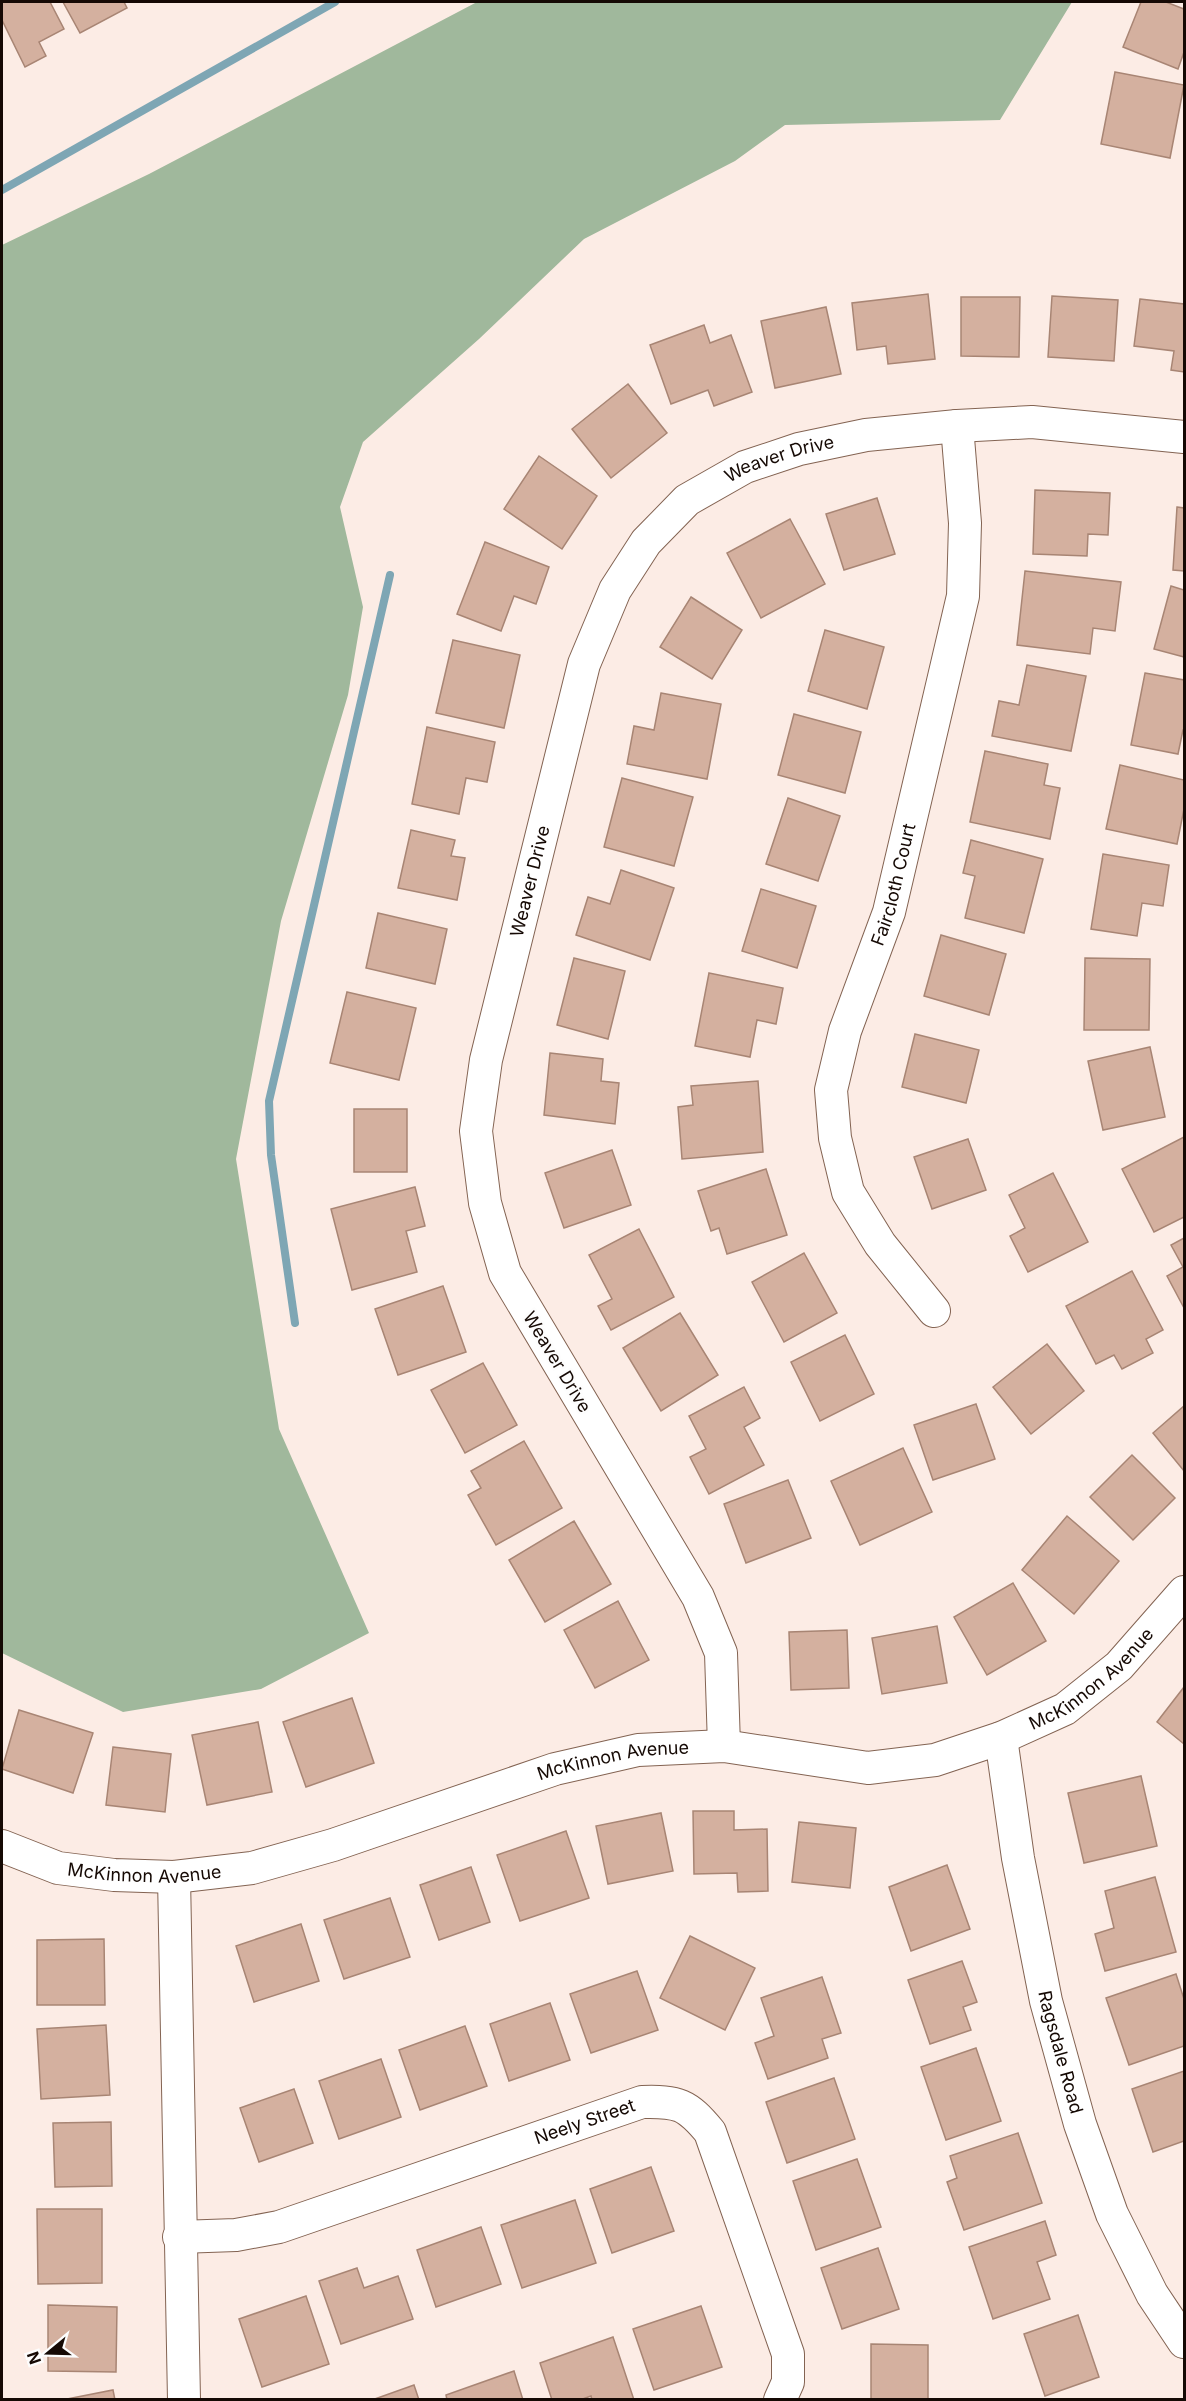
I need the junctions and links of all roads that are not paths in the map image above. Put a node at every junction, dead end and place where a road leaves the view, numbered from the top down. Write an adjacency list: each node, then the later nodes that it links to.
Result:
1 (957, 426): 2 (street, Weaver Drive); 3 (street, Faircloth Court); 6 (street, Weaver Drive)
2 (1185, 437)
3 (934, 1311)
4 (1185, 1592): 5 (street, McKinnon Avenue)
5 (1001, 1738): 6 (street, McKinnon Avenue); 10 (street, Ragsdale Road)
6 (724, 1746): 8 (street, McKinnon Avenue)
7 (2, 1846): 8 (street, McKinnon Avenue)
8 (174, 1877): 9 (street)
9 (179, 2237): 11 (street); 12 (street, Neely Street)
10 (1185, 2342)
11 (184, 2400)
12 (780, 2400)

